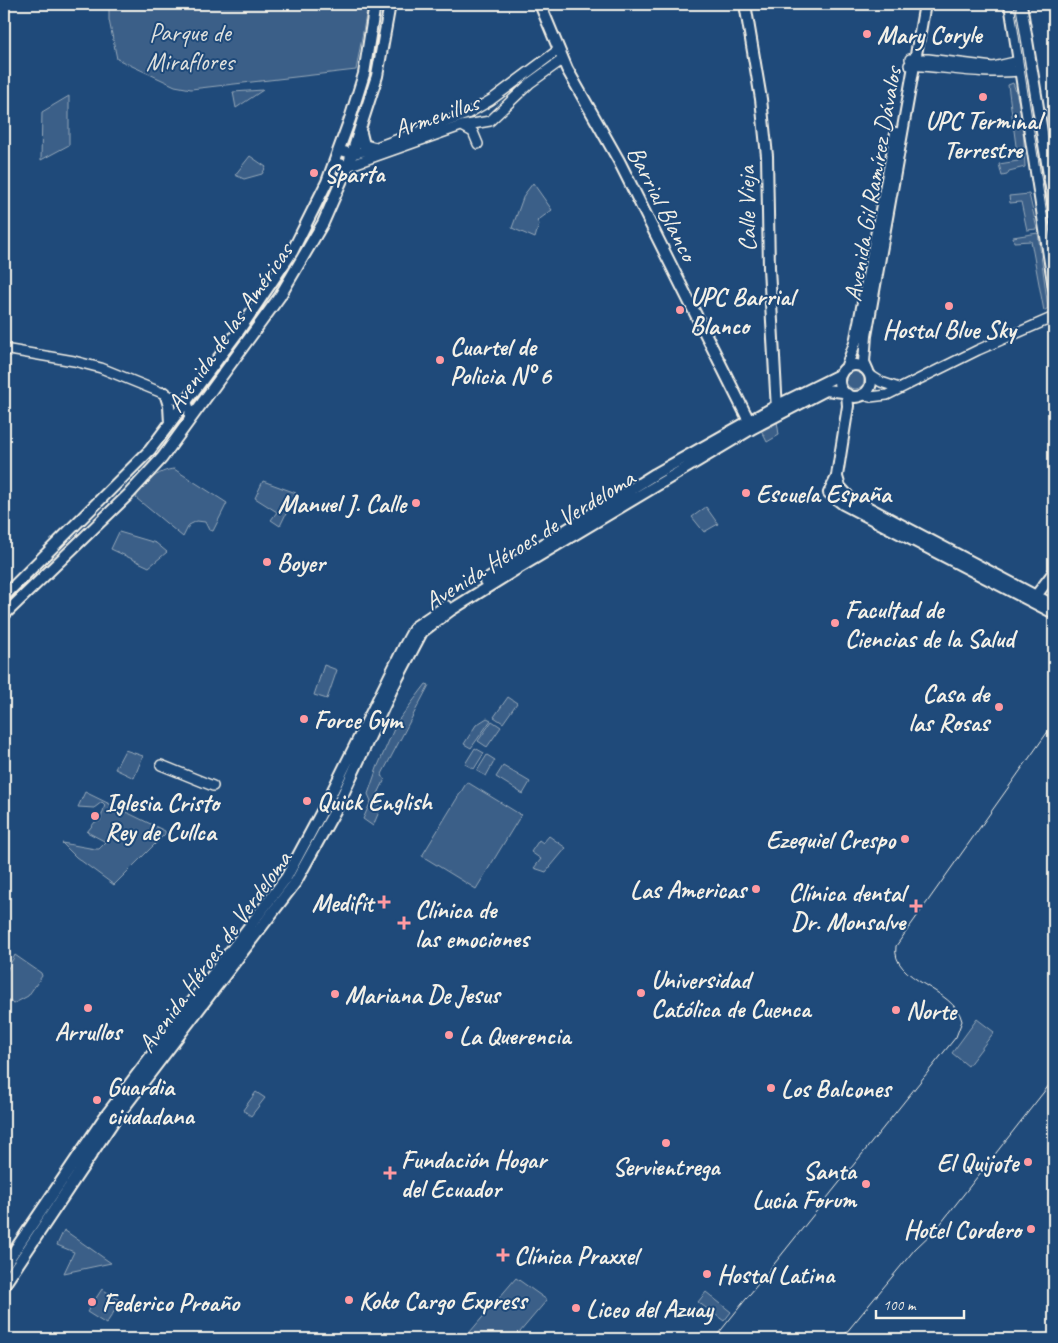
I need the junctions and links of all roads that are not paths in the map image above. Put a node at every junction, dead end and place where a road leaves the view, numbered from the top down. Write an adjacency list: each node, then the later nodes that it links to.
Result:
1 (375, 4): 16 (main road, Avenida de las Américas)
2 (390, 4): 13 (main road, Avenida de las Américas)
3 (540, 4): 9 (main road, Barrial Blanco)
4 (745, 4): 31 (main road, Calle Vieja)
5 (920, 4): 10 (main road, Avenida Gil Ramírez Dávalos)
6 (925, 4): 10 (main road, Avenida Gil Ramírez Dávalos)
7 (1010, 4): 11 (main road)
8 (1021, 4): 20 (main road)
9 (560, 55): 12 (street, Armenillas); 15 (street, Armenillas); 34 (main road, Barrial Blanco)
10 (912, 62): 11 (street); 24 (main road, Avenida Gil Ramírez Dávalos); 25 (main road, Avenida Gil Ramírez Dávalos)
11 (1019, 66): 21 (main road)
12 (461, 126): 14 (street); 19 (street, Armenillas)
13 (361, 131): 15 (main road); 17 (main road, Avenida de las Américas)
14 (478, 144)
15 (374, 148): 17 (street, Armenillas)
16 (339, 150): 17 (street); 18 (main road, Avenida de las Américas)
17 (353, 154): 19 (main road, Avenida de las Américas)
18 (335, 162): 19 (street); 30 (main road, Avenida de las Américas)
19 (348, 166): 33 (main road, Avenida de las Américas)
20 (1054, 205)
21 (1054, 288)
22 (1054, 317): 26 (street)
23 (4, 350): 27 (street)
24 (843, 371): 25 (main road); 28 (main road, Avenida Gil Ramírez Dávalos); 31 (main road, Avenida Héroes de Verdeloma)
25 (869, 373): 26 (street); 29 (main road, Avenida Gil Ramírez Dávalos)
26 (899, 388): 29 (street)
27 (165, 393): 30 (street); 32 (main road)
28 (845, 393): 29 (main road); 31 (main road, Avenida Héroes de Verdeloma); 35 (main road, Avenida Gil Ramírez Dávalos)
29 (861, 395): 35 (main road, Avenida Gil Ramírez Dávalos)
30 (187, 403): 32 (main road, Avenida de las Américas); 33 (street)
31 (777, 410): 34 (main road, Avenida Héroes de Verdeloma)
32 (170, 424): 39 (main road, Avenida de las Américas)
33 (188, 424): 43 (main road, Avenida de las Américas)
34 (751, 425): 46 (main road, Avenida Héroes de Verdeloma); 47 (main road, Avenida Héroes de Verdeloma)
35 (846, 425): 36 (main road, Avenida Gil Ramírez Dávalos)
36 (837, 477): 37 (main road); 37 (main road, Avenida Gil Ramírez Dávalos)
37 (917, 538): 40 (main road)
38 (1054, 572): 40 (main road)
39 (4, 596)
40 (1034, 599): 41 (main road); 42 (main road)
41 (1054, 605)
42 (1054, 613)
43 (4, 615)
44 (161, 765): 45 (street)
45 (213, 786)
46 (4, 1266)
47 (4, 1285)

